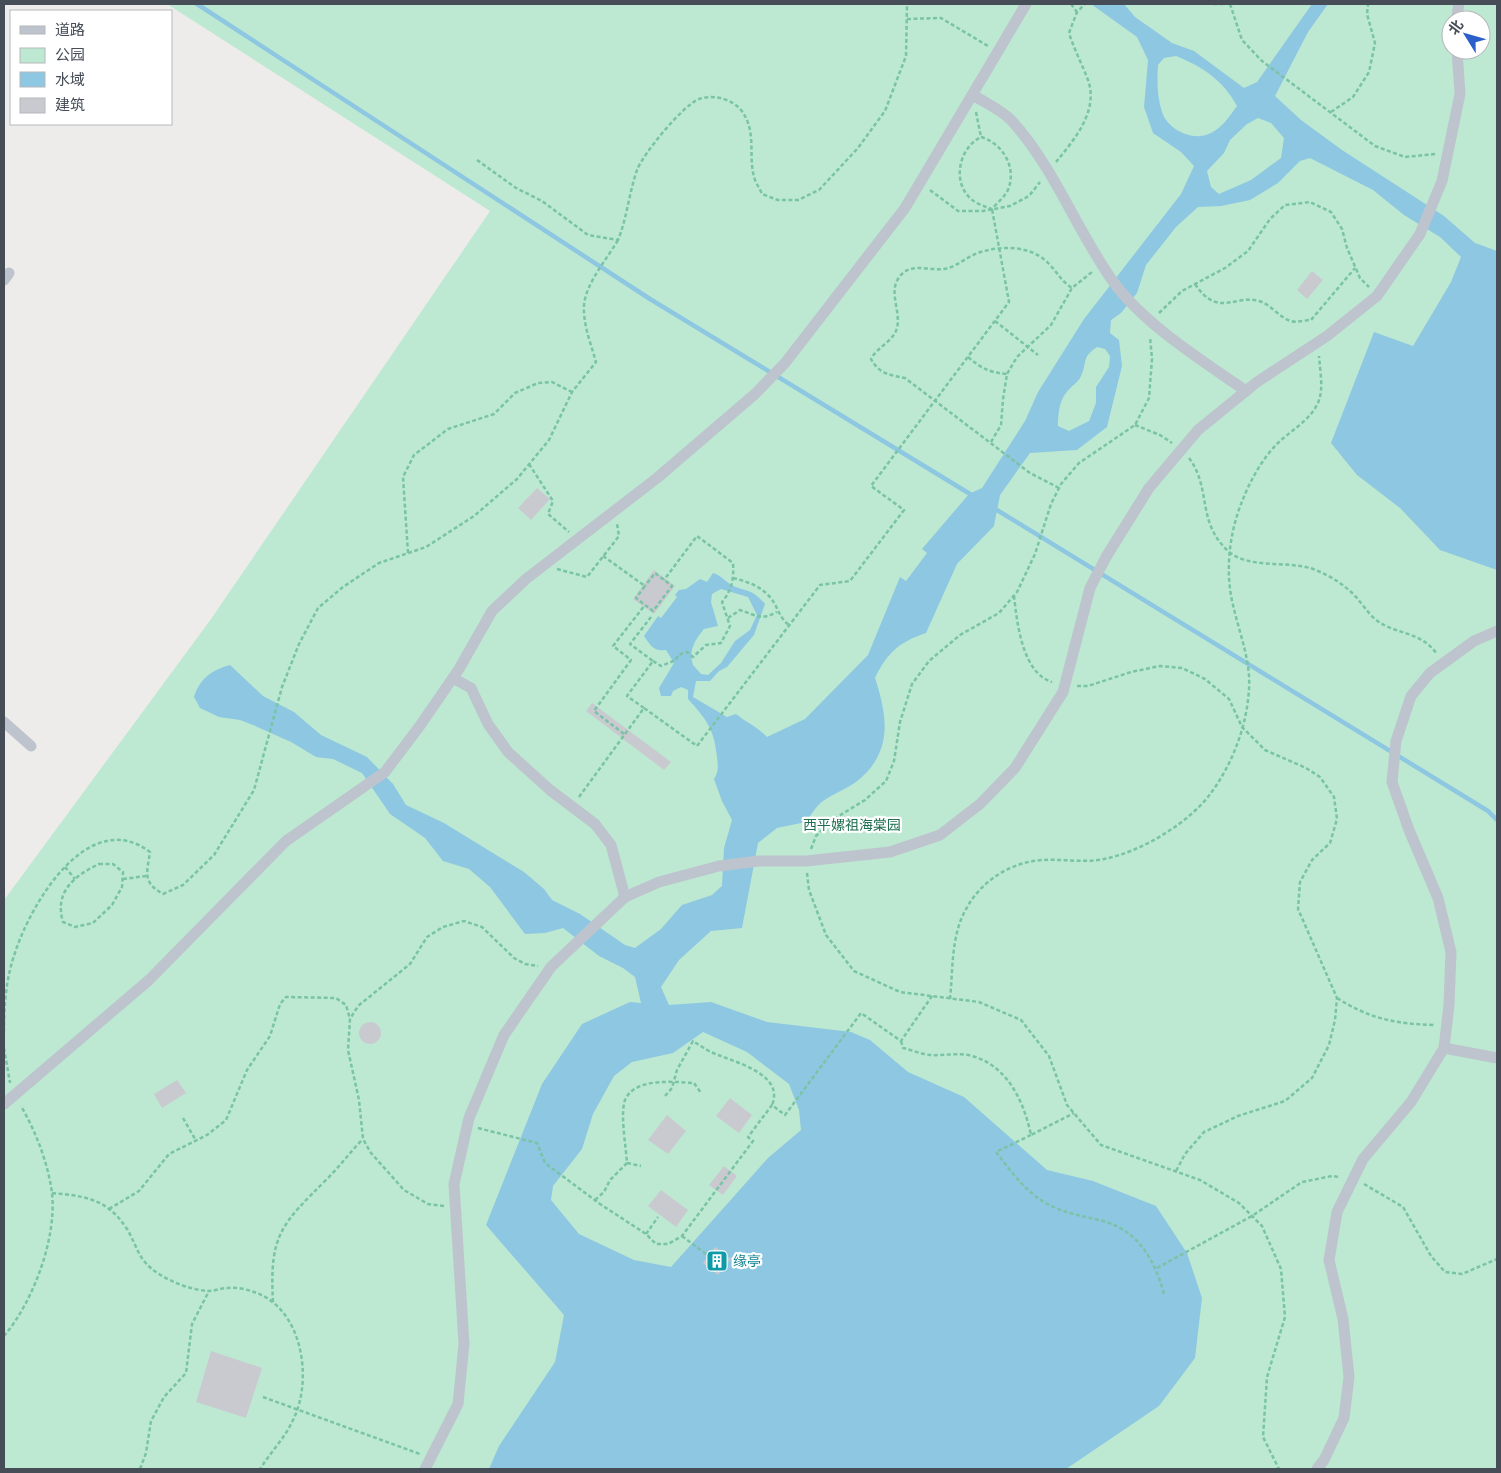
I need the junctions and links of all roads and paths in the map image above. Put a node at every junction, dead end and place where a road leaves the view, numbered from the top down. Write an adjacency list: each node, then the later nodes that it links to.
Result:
1 (907, 4): 8 (path)
2 (1026, 4): 9 (street)
3 (1071, 4): 7 (path)
4 (1213, 4): 5 (path)
5 (1228, 4): 12 (path)
6 (1368, 4): 12 (path)
7 (1077, 12)
8 (907, 19): 9 (path); 17 (path)
9 (997, 51): 11 (street)
10 (1458, 60): 14 (street)
11 (972, 95): 13 (path); 19 (street); 39 (street)
12 (1331, 112): 14 (path)
13 (981, 137): 16 (path); 16 (path)
14 (1448, 153): 23 (street)
15 (477, 160): 17 (path)
16 (992, 209): 18 (path)
17 (618, 240): 32 (path)
18 (998, 248): 22 (path); 25 (path); 33 (path)
19 (1103, 264): 22 (path); 24 (street)
20 (1355, 268): 21 (path); 21 (path); 23 (path)
21 (1195, 284): 24 (path)
22 (1072, 288): 27 (path)
23 (1377, 296): 26 (street)
24 (1151, 320): 31 (street); 34 (path)
25 (995, 321): 27 (path); 29 (path)
26 (1317, 342): 31 (street); 41 (path)
27 (1027, 346): 28 (path); 30 (path)
28 (1038, 355)
29 (968, 357): 30 (path); 33 (path)
30 (1008, 374): 35 (path)
31 (1246, 391): 36 (street)
32 (572, 392): 37 (path); 42 (path)
33 (936, 399): 35 (path); 53 (path)
34 (1135, 425): 36 (path); 38 (path)
35 (991, 442): 38 (path)
36 (1182, 450): 41 (path); 58 (street)
37 (529, 464): 40 (path); 42 (path)
38 (1059, 488): 48 (path)
39 (614, 511): 40 (street); 43 (path)
40 (578, 539): 44 (street)
41 (1230, 552): 56 (path); 61 (path)
42 (408, 553): 67 (path)
43 (603, 556): 44 (path); 47 (path)
44 (544, 566): 57 (street)
45 (734, 578): 46 (path); 50 (path); 52 (path)
46 (664, 580): 47 (path); 49 (path)
47 (645, 586): 49 (path)
48 (1014, 596): 58 (path); 65 (path)
49 (645, 604): 62 (path)
50 (777, 612): 52 (path); 53 (path)
51 (651, 617): 55 (path)
52 (728, 618): 55 (path)
53 (789, 626): 59 (path)
54 (1497, 631): 56 (street)
55 (653, 661): 59 (path)
56 (1444, 663): 76 (street)
57 (453, 678): 64 (street); 84 (street)
58 (1064, 686): 61 (path); 65 (street)
59 (644, 708): 62 (path)
60 (4, 722): 63 (street)
61 (1242, 727): 73 (path); 74 (path)
62 (624, 734): 64 (path)
63 (31, 746)
64 (572, 807): 70 (street)
65 (806, 861): 70 (street); 72 (path)
66 (65, 867): 67 (path); 68 (path); 77 (path)
67 (146, 876): 69 (path)
68 (75, 879): 69 (path); 69 (path)
69 (122, 879)
70 (625, 897): 71 (street)
71 (550, 967): 75 (path); 90 (street)
72 (932, 996): 74 (path); 78 (path)
73 (1337, 998): 76 (path); 96 (path)
74 (950, 999): 88 (path)
75 (350, 1019): 92 (path); 93 (path)
76 (1447, 1025): 80 (street)
77 (4, 1032)
78 (900, 1041): 87 (path); 91 (path)
79 (4, 1048): 84 (path)
80 (1444, 1048): 81 (street); 116 (street)
81 (1497, 1058)
82 (672, 1082): 83 (path); 85 (path); 87 (path); 94 (path)
83 (702, 1093)
84 (15, 1094): 86 (street); 97 (path)
85 (665, 1096)
86 (4, 1104)
87 (772, 1105): 103 (path)
88 (1074, 1113): 91 (path); 96 (path)
89 (183, 1118): 93 (path)
90 (467, 1126): 98 (path); 99 (street)
91 (1031, 1135): 106 (path)
92 (363, 1139): 99 (path); 107 (path)
93 (195, 1140): 100 (path)
94 (627, 1162): 95 (path); 98 (path)
95 (642, 1166)
96 (1176, 1171): 115 (path)
97 (52, 1193): 100 (path); 108 (path)
98 (595, 1200): 102 (path)
99 (455, 1207): 111 (street)
100 (109, 1209): 105 (path)
101 (658, 1217): 102 (path)
102 (646, 1234): 103 (path)
103 (682, 1236): 104 (path)
104 (718, 1263)
105 (209, 1291): 107 (path); 112 (path)
106 (1164, 1294)
107 (273, 1302): 110 (path)
108 (4, 1336)
109 (263, 1397): 110 (path)
110 (296, 1409): 111 (path); 113 (path)
111 (430, 1458): 114 (street)
112 (140, 1469)
113 (260, 1469)
114 (425, 1469)
115 (1278, 1469)
116 (1317, 1469)

